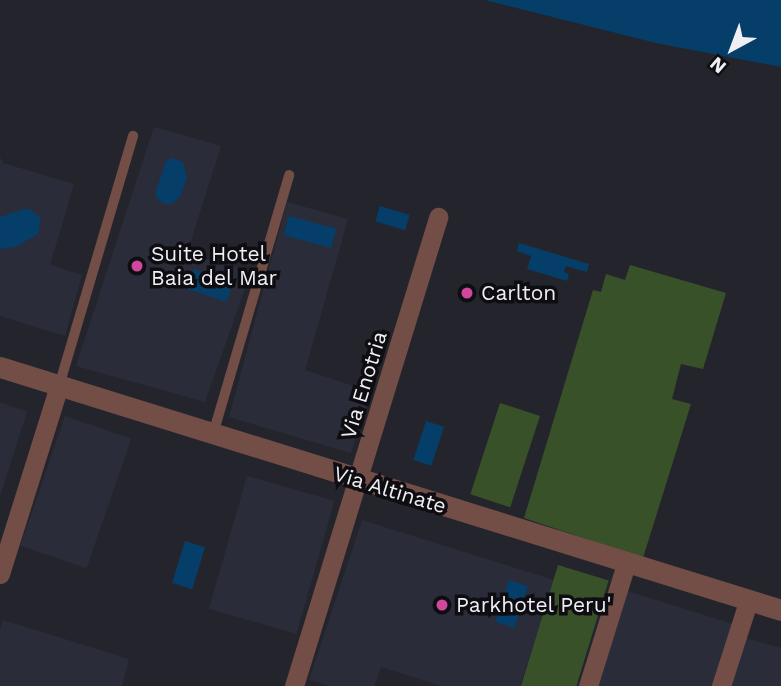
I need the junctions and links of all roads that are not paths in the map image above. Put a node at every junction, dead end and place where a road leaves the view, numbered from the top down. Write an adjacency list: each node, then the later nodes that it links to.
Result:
1 (132, 136): 5 (lane)
2 (289, 175): 6 (lane)
3 (438, 217): 7 (street, Via Enotria)
4 (0, 368): 5 (street, Via Altinate)
5 (59, 386): 6 (street, Via Altinate); 9 (street)
6 (213, 434): 7 (street, Via Altinate)
7 (359, 480): 8 (street, Via Altinate); 12 (street, Via Enotria)
8 (626, 564): 10 (street, Via Altinate); 13 (street)
9 (0, 574)
10 (749, 599): 11 (street, Via Altinate); 14 (street)
11 (781, 610)
12 (294, 686)
13 (588, 686)
14 (721, 686)

